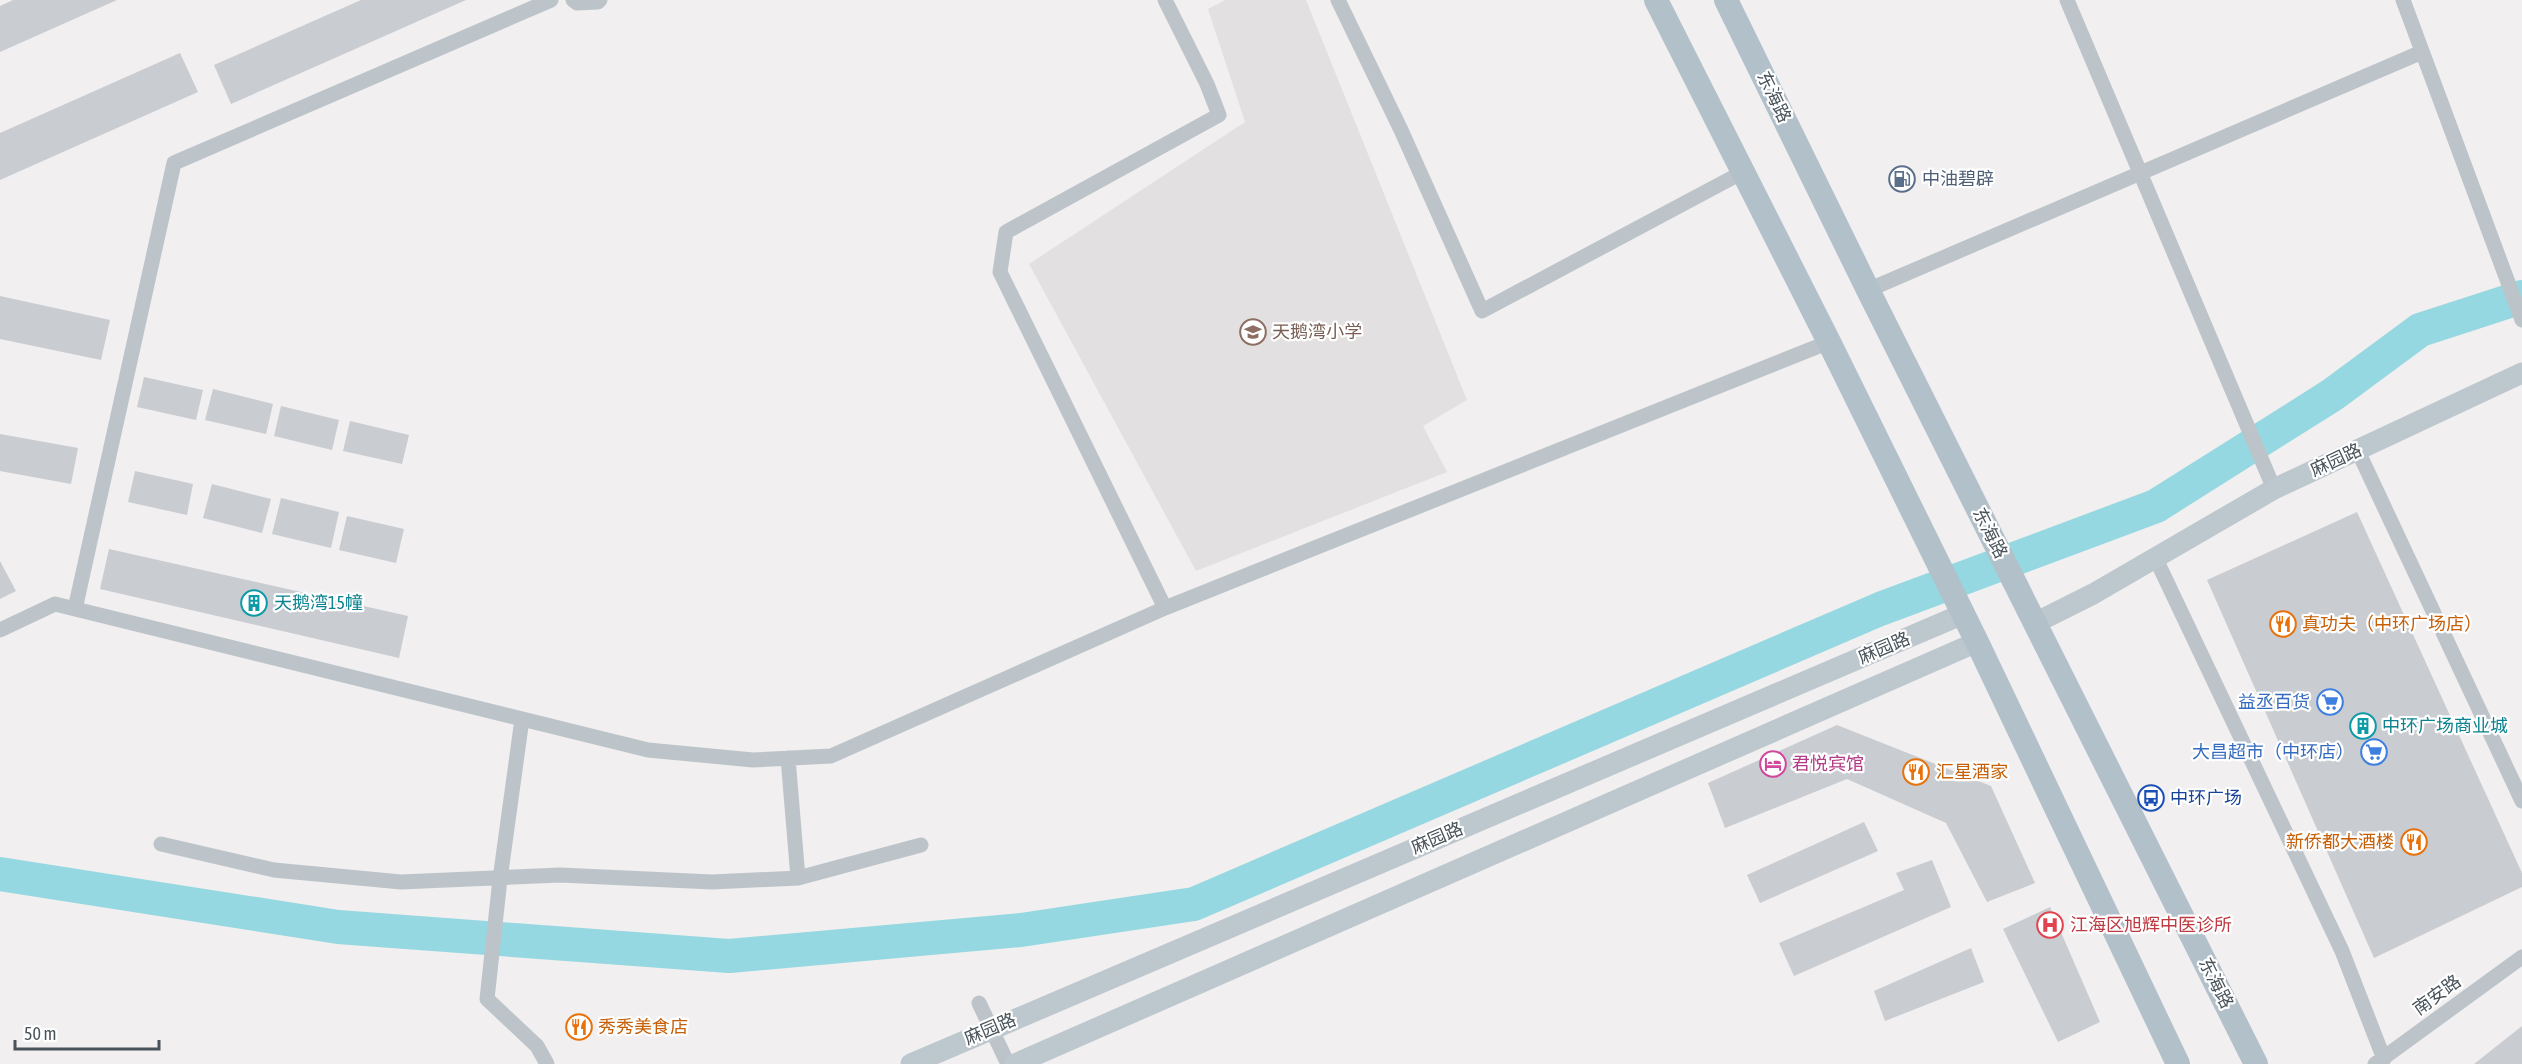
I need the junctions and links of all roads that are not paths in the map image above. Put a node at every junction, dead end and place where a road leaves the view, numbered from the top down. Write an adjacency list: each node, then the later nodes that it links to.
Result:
1 (551, 0): 21 (street)
2 (573, 0): 3 (street)
3 (600, 0)
4 (1165, 0): 20 (street)
5 (1338, 0): 11 (street)
6 (1656, 0): 11 (main road)
7 (1726, 0): 13 (main road, 东海路)
8 (2067, 0): 12 (street)
9 (2403, 0): 10 (street)
10 (2421, 52): 12 (street); 14 (street)
11 (1743, 172): 15 (main road)
12 (2140, 173): 13 (street); 18 (street)
13 (1868, 290): 23 (main road, 东海路)
14 (2522, 320)
15 (1829, 342): 20 (street); 22 (main road)
16 (2522, 373): 17 (street, 麻园路)
17 (2357, 450): 18 (street, 麻园路); 28 (street)
18 (2274, 488): 19 (street, 麻园路)
19 (2155, 557): 23 (street, 麻园路); 36 (street)
20 (1165, 608): 27 (street)
21 (75, 609): 24 (street); 26 (street)
22 (1963, 613): 25 (main road); 35 (street, 麻园路)
23 (2035, 623): 41 (main road, 东海路)
24 (0, 630)
25 (1977, 642): 37 (street, 麻园路); 40 (main road)
26 (522, 719): 27 (street); 32 (street)
27 (788, 758): 31 (street)
28 (2522, 801)
29 (161, 844): 32 (street)
30 (921, 845): 31 (street)
31 (798, 878): 32 (street)
32 (500, 879): 38 (street)
33 (2522, 957): 36 (street, 南安路)
34 (979, 1003): 35 (street)
35 (990, 1029): 37 (street); 39 (street, 麻园路)
36 (2380, 1061)
37 (1018, 1063)
38 (547, 1064)
39 (911, 1064)
40 (2178, 1064)
41 (2256, 1064)

